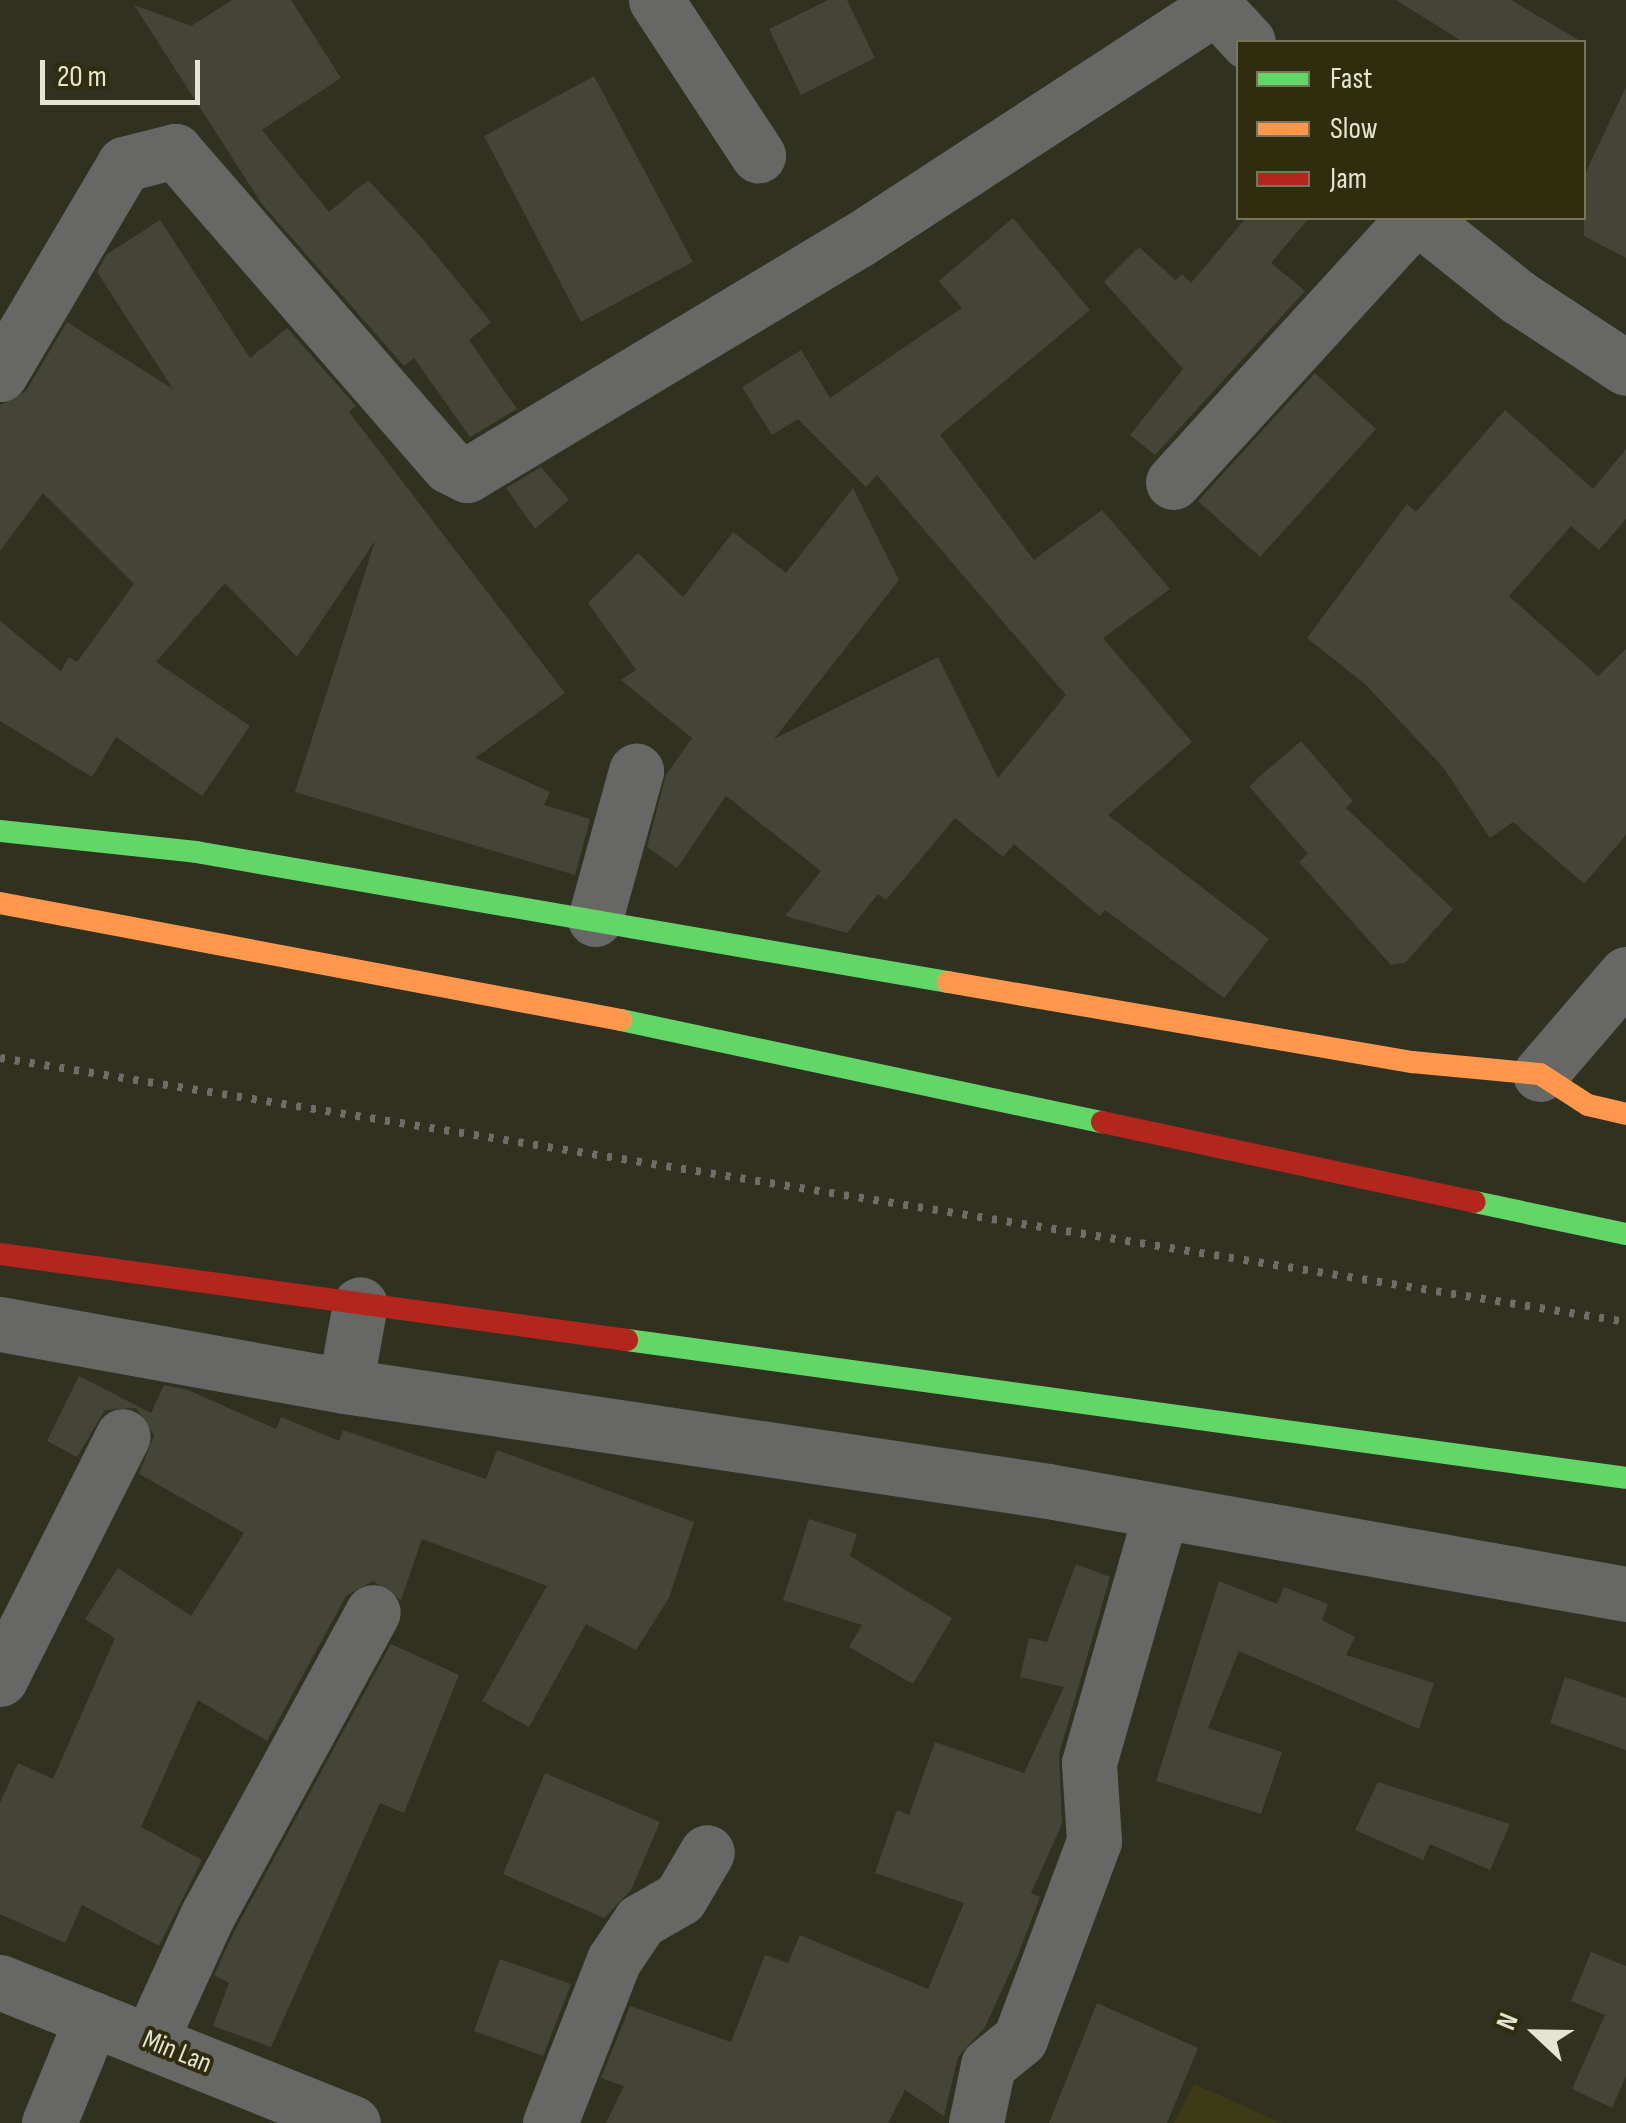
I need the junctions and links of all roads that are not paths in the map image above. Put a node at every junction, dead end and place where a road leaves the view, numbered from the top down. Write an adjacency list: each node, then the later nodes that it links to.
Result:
1 (656, 0): 3 (street)
2 (1223, 17): 7 (street)
3 (758, 154)
4 (1415, 220): 8 (street)
5 (1420, 220): 6 (street)
6 (1626, 368)
7 (0, 374)
8 (1173, 482)
9 (636, 771): 12 (street)
10 (0, 831): 12 (main road)
11 (0, 904): 16 (main road)
12 (595, 919): 14 (main road)
13 (1626, 974): 14 (street)
14 (1540, 1074): 15 (main road)
15 (1626, 1114)
16 (1626, 1234)
17 (0, 1254): 18 (main road)
18 (360, 1304): 20 (street); 22 (main road)
19 (0, 1324): 20 (street)
20 (345, 1386): 23 (street)
21 (123, 1436): 26 (street)
22 (1626, 1478)
23 (1161, 1512): 24 (street); 34 (street)
24 (1626, 1594)
25 (373, 1612): 30 (street)
26 (0, 1679)
27 (707, 1852): 33 (street)
28 (0, 1982): 29 (street, Min Lan)
29 (92, 2018): 30 (street, Min Lan); 31 (street)
30 (150, 2041): 32 (street, Min Lan)
31 (49, 2123)
32 (353, 2123)
33 (550, 2123)
34 (976, 2123)

